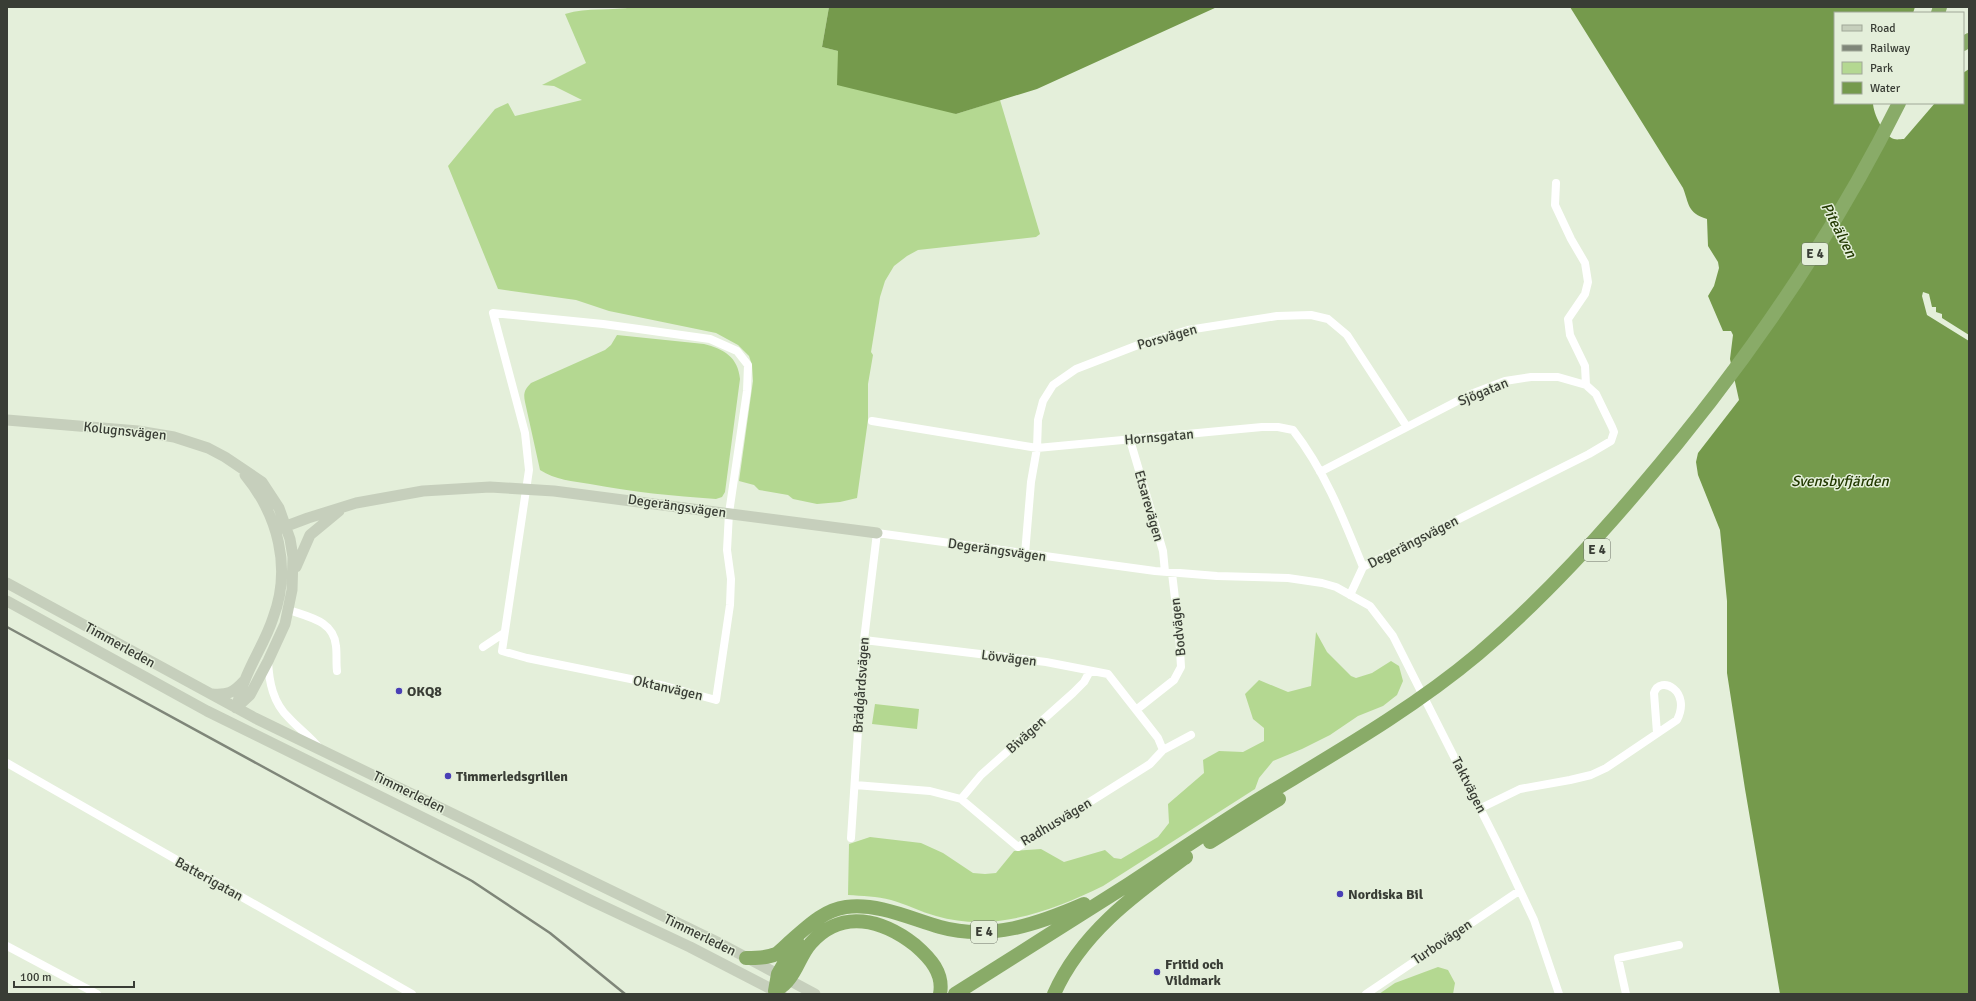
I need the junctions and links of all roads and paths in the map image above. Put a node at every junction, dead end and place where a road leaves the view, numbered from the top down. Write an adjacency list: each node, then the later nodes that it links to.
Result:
1 (1899, 104): 3 (highway, E 4)
2 (1908, 104): 3 (highway, E 4)
3 (1891, 128): 33 (highway, E 4)
4 (1556, 183): 5 (street)
5 (1586, 385): 8 (street, Sjögatan); 18 (street, Degerängsvägen)
6 (7, 420): 15 (main road, Kolugnsvägen)
7 (872, 422): 10 (street, Hornsgatan)
8 (1407, 427): 10 (street, Porsvägen); 11 (street, Sjögatan)
9 (1130, 440): 10 (street, Hornsgatan); 11 (street, Hornsgatan); 19 (street, Etsarevägen)
10 (1037, 448): 17 (street, Porsvägen)
11 (1320, 472): 18 (street, Hornsgatan)
12 (527, 489): 13 (main road, Degerängsvägen); 14 (main road, Degerängsvägen); 14 (street, Oktanvägen); 25 (street, Oktanvägen)
13 (343, 508): 15 (main road, Degerängsvägen); 20 (main road, Kolugnsvägen)
14 (729, 513): 16 (main road, Degerängsvägen); 25 (street, Oktanvägen)
15 (281, 528): 20 (main road, Kolugnsvägen); 31 (main road, Kolugnsvägen)
16 (877, 533): 17 (street, Degerängsvägen); 26 (street, Brädgårdsvägen)
17 (1025, 554): 19 (street, Degerängsvägen)
18 (1363, 567): 22 (street, Degerängsvägen)
19 (1168, 572): 22 (street, Degerängsvägen); 35 (street, Bodvägen)
20 (294, 574): 24 (main road, Kolugnsvägen)
21 (7, 583): 32 (main road, Timmerleden)
22 (1350, 595): 44 (street, Taktvägen)
23 (7, 601): 36 (main road, Timmerleden)
24 (289, 610): 28 (main road, Kolugnsvägen); 29 (street)
25 (504, 633): 27 (street)
26 (864, 640): 30 (street, Lövvägen); 42 (street, Brädgårdsvägen)
27 (483, 647)
28 (268, 661): 34 (main road, Kolugnsvägen); 40 (street)
29 (337, 671)
30 (1090, 671): 35 (street, Lövvägen); 43 (street, Bivägen)
31 (244, 681): 32 (main road, Kolugnsvägen); 34 (main road, Kolugnsvägen)
32 (211, 694): 34 (main road, Timmerleden)
33 (1419, 703): 46 (highway, E 4); 47 (highway, E 4)
34 (236, 708): 36 (main road, Kolugnsvägen); 40 (main road, Timmerleden)
35 (1136, 710): 39 (street)
36 (229, 721): 54 (main road, Timmerleden)
37 (1657, 733): 37 (street); 44 (street)
38 (1191, 735): 39 (street, Radhusvägen)
39 (1163, 750): 43 (street, Radhusvägen)
40 (322, 751): 52 (main road, Timmerleden)
41 (7, 764): 56 (street, Batterigatan)
42 (855, 785): 43 (street, Radhusvägen); 45 (street, Brädgårdsvägen)
43 (962, 800)
44 (1481, 808): 48 (street, Taktvägen)
45 (851, 838)
46 (1186, 857): 60 (highway, E 4); 61 (highway, E 4)
47 (1160, 863): 49 (highway, E 4); 59 (highway, E 4)
48 (1519, 891): 62 (street, Turbovägen); 63 (street, Taktvägen)
49 (804, 931): 52 (highway, E 4); 53 (highway, E 4)
50 (1679, 945): 64 (street)
51 (7, 946): 55 (street)
52 (746, 958): 53 (main road, Timmerleden)
53 (784, 977): 54 (highway, E 4); 57 (main road, Timmerleden); 58 (highway, E 4)
54 (778, 993)
55 (97, 994)
56 (412, 994)
57 (815, 994)
58 (940, 994)
59 (955, 994)
60 (968, 994)
61 (1054, 994)
62 (1366, 994)
63 (1558, 994)
64 (1626, 994)

